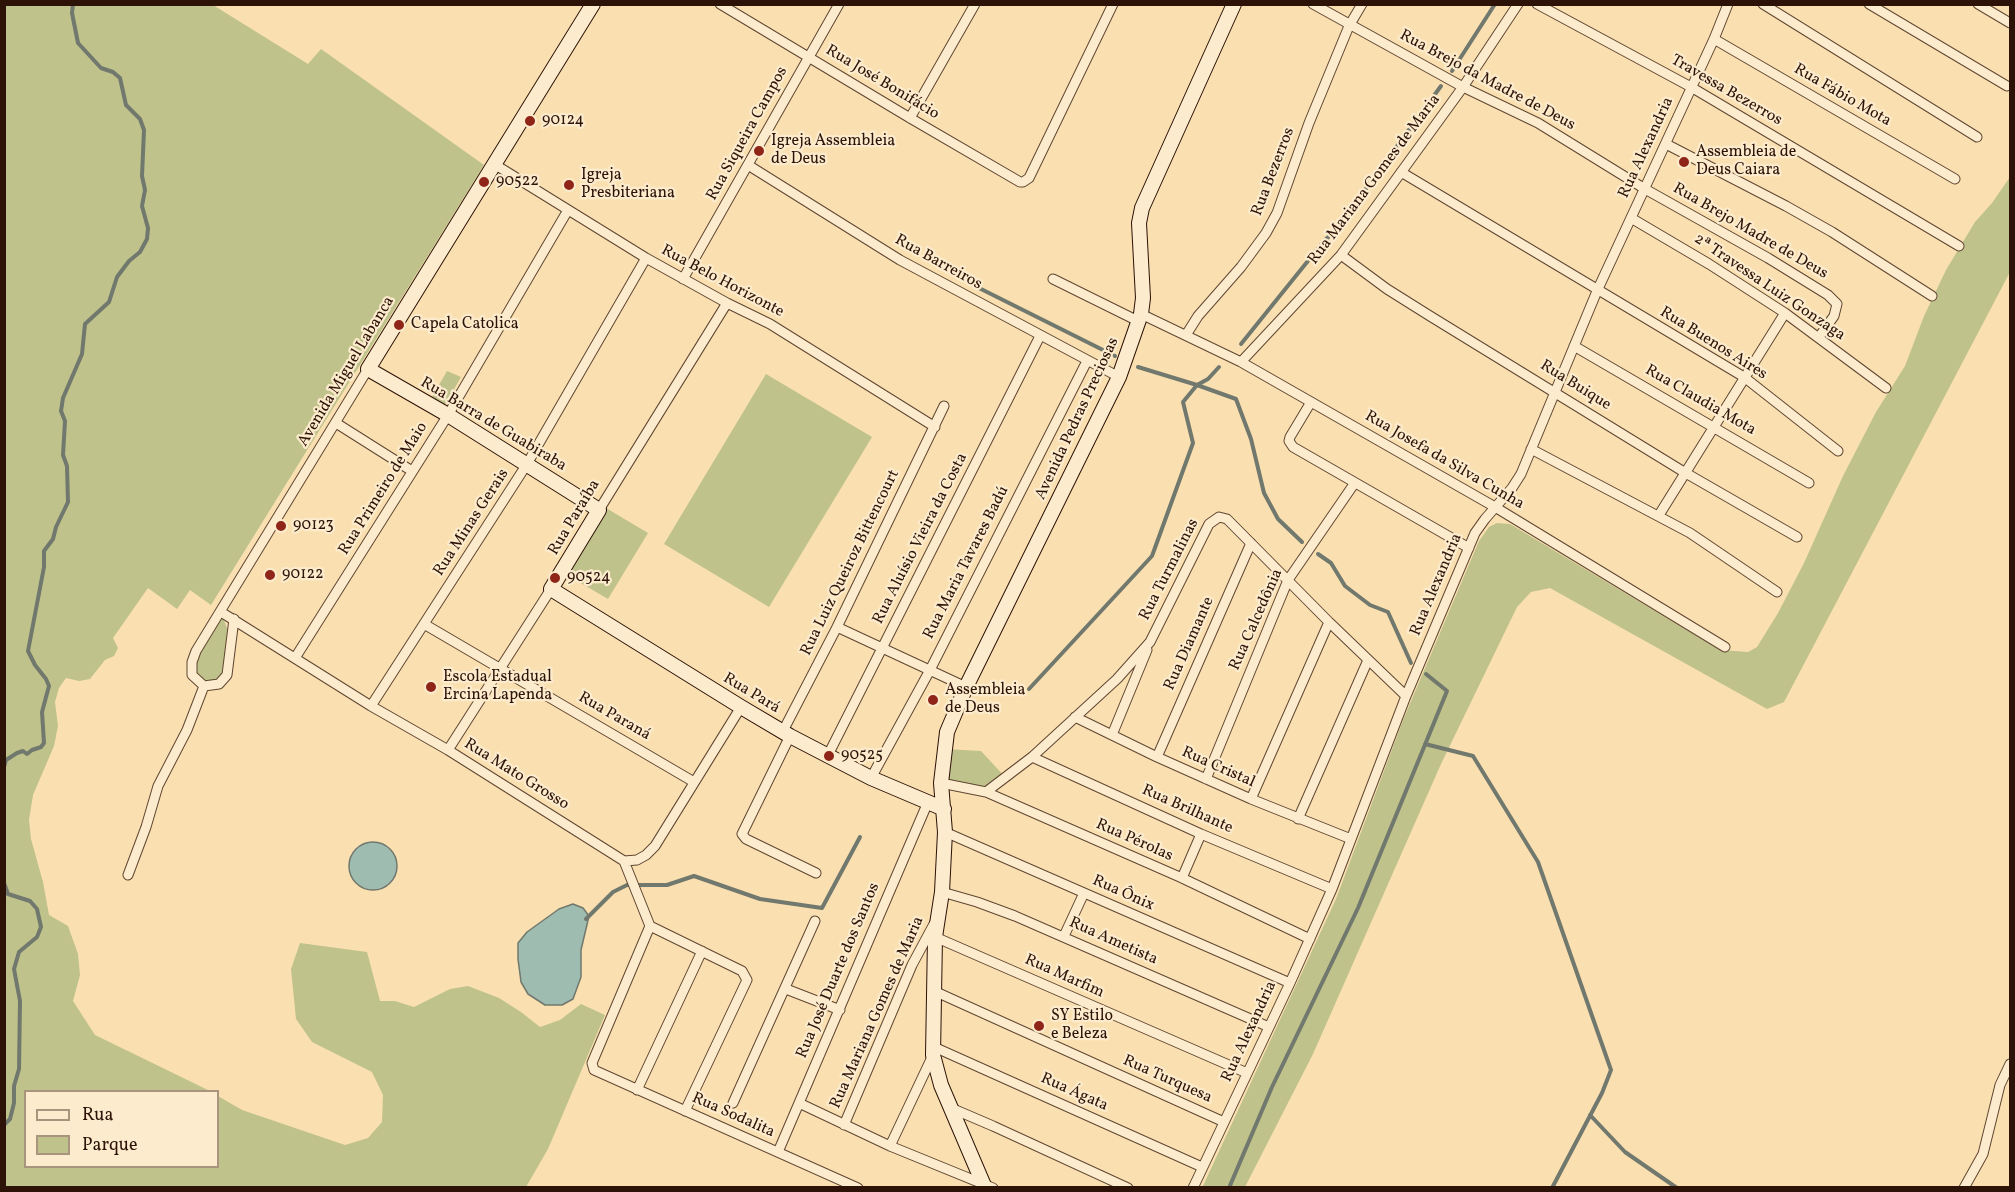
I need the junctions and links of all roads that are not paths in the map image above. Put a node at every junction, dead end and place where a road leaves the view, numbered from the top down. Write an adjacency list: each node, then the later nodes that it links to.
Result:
1 (593, 4): 25 (main road, Avenida Miguel Labanca)
2 (720, 4): 18 (street, Rua José Bonifácio)
3 (838, 4): 18 (street, Rua Siqueira Campos)
4 (975, 4): 22 (street)
5 (1113, 4): 22 (street, Rua José Bonifácio)
6 (1234, 4): 41 (main road, Avenida Pedras Preciosas)
7 (1312, 4): 16 (street, Rua Brejo da Madre de Deus)
8 (1362, 4): 16 (street, Rua Bezerros)
9 (1518, 4): 20 (street, Rua Mariana Gomes de Maria)
10 (1537, 4): 21 (street, Travessa Bezerros)
11 (1728, 4): 17 (street, Rua Alexandria)
12 (1763, 4): 23 (street)
13 (1869, 4): 19 (street)
14 (1978, 4): 15 (street)
15 (2010, 23)
16 (1349, 26): 20 (street, Rua Brejo da Madre de Deus); 42 (street, Rua Bezerros)
17 (1714, 39): 21 (street, Rua Alexandria); 28 (street, Rua Fábio Mota)
18 (809, 56): 22 (street, Rua José Bonifácio); 26 (street, Rua Siqueira Campos)
19 (2007, 86)
20 (1463, 87): 27 (street, Rua Mariana Gomes de Maria); 29 (street, Rua Brejo da Madre de Deus)
21 (1691, 87): 24 (street, Rua Alexandria); 32 (street, Travessa Bezerros)
22 (910, 118)
23 (1977, 136)
24 (1666, 144): 29 (street, Rua Alexandria); 38 (street)
25 (494, 164): 30 (street, Rua Belo Horizonte); 48 (main road, Avenida Miguel Labanca)
26 (748, 165): 35 (street, Rua Siqueira Campos); 43 (street, Rua Barreiros)
27 (1401, 172): 33 (street, Rua Mariana Gomes de Maria); 37 (street, Rua Buenos Aires)
28 (1955, 179)
29 (1645, 189): 31 (street, Rua Alexandria); 44 (street, Rua Brejo Madre de Deus)
30 (568, 210): 34 (street, Rua Belo Horizonte); 55 (street, Rua Primeiro de Maio)
31 (1631, 218): 37 (street, Rua Alexandria); 40 (street, 2ª Travessa Luiz Gonzaga)
32 (1959, 246)
33 (1341, 255): 47 (street, Rua Mariana Gomes de Maria); 52 (street, Rua Buique)
34 (646, 258): 35 (street, Rua Belo Horizonte); 61 (street, Rua Minas Gerais)
35 (683, 279): 39 (street, Rua Belo Horizonte)
36 (1053, 279): 41 (street, Rua Josefa da Silva Cunha)
37 (1597, 291): 45 (street, Rua Alexandria); 50 (street, Rua Buenos Aires)
38 (1932, 296)
39 (727, 303): 58 (street, Rua Belo Horizonte); 67 (street, Rua Paraíba)
40 (1785, 313): 44 (street, 2ª Travessa Luiz Gonzaga); 50 (street)
41 (1140, 318): 42 (street, Rua Josefa da Silva Cunha); 49 (main road, Avenida Pedras Preciosas)
42 (1186, 334): 47 (street, Rua Josefa da Silva Cunha)
43 (1040, 336): 46 (street, Rua Barreiros); 82 (street, Rua Aluísio Vieira da Costa)
44 (1819, 337): 51 (street, 2ª Travessa Luiz Gonzaga)
45 (1574, 346): 52 (street, Rua Alexandria); 57 (street, Rua Claudia Mota)
46 (1087, 361): 49 (street, Rua Barreiros); 86 (street, Rua Maria Tavares Badú)
47 (1241, 362): 53 (street, Rua Josefa da Silva Cunha)
48 (368, 369): 55 (main road, Rua Barra de Guabiraba); 56 (street, Avenida Miguel Labanca)
49 (1119, 377): 88 (main road, Avenida Pedras Preciosas)
50 (1744, 377): 57 (street); 60 (street, Rua Buenos Aires)
51 (1886, 388)
52 (1554, 391): 59 (street, Rua Alexandria); 63 (street, Rua Buique)
53 (1311, 402): 65 (street); 66 (street, Rua Josefa da Silva Cunha)
54 (944, 406): 58 (street, Rua Luiz Queiroz Bittencourt)
55 (448, 416): 61 (main road, Rua Barra de Guabiraba); 62 (street, Rua Primeiro de Maio)
56 (336, 423): 62 (street); 75 (street, Avenida Miguel Labanca)
57 (1713, 426): 63 (street); 64 (street, Rua Claudia Mota)
58 (935, 427): 79 (street, Rua Luiz Queiroz Bittencourt)
59 (1531, 449): 66 (street, Rua Alexandria); 68 (street)
60 (1838, 451)
61 (527, 464): 67 (main road, Rua Barra de Guabiraba); 78 (street, Rua Minas Gerais)
62 (412, 471): 83 (street, Rua Primeiro de Maio)
63 (1684, 472): 68 (street); 69 (street, Rua Buique)
64 (1809, 483)
65 (1354, 484): 71 (street); 72 (street, Rua Calcedônia)
66 (1495, 507): 71 (street, Rua Alexandria); 81 (street, Rua Josefa da Silva Cunha)
67 (599, 510): 73 (main road, Rua Paraíba)
68 (1659, 515): 74 (street)
69 (1797, 537)
70 (1251, 543): 72 (street, Rua Turmalinas); 80 (street, Rua Turmalinas); 98 (street, Rua Diamante)
71 (1469, 548): 89 (street, Rua Alexandria)
72 (1288, 580): 77 (street, Rua Turmalinas); 100 (street, Rua Calcedônia)
73 (551, 589): 85 (street, Rua Paraíba); 91 (main road, Rua Pará)
74 (1777, 592)
75 (221, 612): 76 (street, Rua Mato Grosso); 87 (street, Avenida Miguel Labanca)
76 (234, 619): 83 (street, Rua Mato Grosso); 87 (street)
77 (1329, 622): 84 (street, Rua Turmalinas); 104 (street)
78 (424, 624): 85 (street, Rua Paraná); 90 (street, Rua Minas Gerais)
79 (837, 627): 82 (street); 93 (street, Rua Luiz Queiroz Bittencourt)
80 (1150, 642): 92 (street, Rua Turmalinas); 94 (street)
81 (1725, 647)
82 (882, 649): 86 (street); 96 (street, Rua Aluísio Vieira da Costa)
83 (295, 658): 90 (street, Rua Mato Grosso)
84 (1368, 660): 89 (street, Rua Turmalinas); 107 (street)
85 (499, 668): 95 (street, Rua Paraíba); 101 (street, Rua Paraná)
86 (930, 670): 88 (street); 99 (street, Rua Maria Tavares Badú)
87 (204, 686): 113 (street)
88 (966, 687): 102 (main road, Avenida Pedras Preciosas)
89 (1406, 696): 110 (street, Rua Alexandria)
90 (371, 706): 95 (street, Rua Mato Grosso)
91 (741, 707): 93 (main road, Rua Pará); 101 (street)
92 (1075, 717): 94 (street, Rua Cristal); 97 (street, Rua Turmalinas)
93 (787, 734): 96 (main road, Rua Pará); 112 (street, Rua Luiz Queiroz Bittencourt)
94 (1112, 735): 98 (street, Rua Cristal)
95 (448, 750): 111 (street, Rua Mato Grosso)
96 (828, 755): 99 (main road, Rua Pará)
97 (1032, 757): 103 (street, Rua Turmalinas); 109 (street, Rua Brilhante)
98 (1157, 757): 100 (street, Rua Cristal)
99 (871, 778): 105 (main road, Rua Pará)
100 (1206, 778): 104 (street, Rua Cristal)
101 (694, 782): 111 (street)
102 (941, 783): 103 (street, Rua Pérolas); 106 (main road, Avenida Pedras Preciosas)
103 (986, 792): 114 (street, Rua Pérolas)
104 (1251, 799): 107 (street, Rua Cristal)
105 (928, 802): 106 (main road, Rua Pará); 128 (street, Rua José Duarte dos Santos)
106 (944, 809): 108 (main road, Avenida Pedras Preciosas)
107 (1298, 819): 110 (street, Rua Cristal)
108 (945, 832): 116 (main road, Avenida Pedras Preciosas); 117 (street, Rua Ônix)
109 (1201, 834): 114 (street); 115 (street, Rua Brilhante)
110 (1352, 839): 115 (street, Rua Alexandria)
111 (624, 861): 120 (street)
112 (816, 873)
113 (128, 875)
114 (1182, 878): 123 (street, Rua Pérolas)
115 (1332, 889): 123 (street, Rua Alexandria)
116 (942, 892): 118 (main road, Avenida Pedras Preciosas); 121 (street, Rua Ametista)
117 (1084, 893): 121 (street); 125 (street, Rua Ônix)
118 (939, 914): 122 (main road, Avenida Pedras Preciosas); 139 (street, Rua Mariana Gomes de Maria)
119 (815, 921): 126 (street)
120 (650, 926): 124 (street); 133 (street, Rua Sodalita)
121 (1064, 936): 129 (street, Rua Ametista)
122 (935, 937): 127 (main road, Avenida Pedras Preciosas); 132 (street, Rua Marfim)
123 (1310, 939): 125 (street, Rua Alexandria)
124 (702, 951): 133 (street); 137 (street)
125 (1290, 983): 129 (street, Rua Alexandria)
126 (786, 989): 128 (street); 134 (street)
127 (934, 991): 130 (main road, Avenida Pedras Preciosas); 138 (street, Rua Turquesa)
128 (840, 1010): 135 (street, Rua José Duarte dos Santos)
129 (1269, 1027): 132 (street, Rua Alexandria)
130 (934, 1051): 136 (main road, Avenida Pedras Preciosas); 140 (street); 142 (street, Rua Ágata)
131 (2010, 1064): 147 (street)
132 (1247, 1073): 138 (street, Rua Alexandria)
133 (637, 1090): 137 (street, Rua Sodalita)
134 (733, 1103)
135 (799, 1103): 139 (street); 141 (street, Rua José Duarte dos Santos)
136 (951, 1108): 143 (main road, Avenida Pedras Preciosas); 145 (street)
137 (685, 1111): 141 (street, Rua Sodalita)
138 (1224, 1122): 142 (street, Rua Alexandria)
139 (844, 1125): 140 (street)
140 (890, 1146): 143 (street)
141 (778, 1152): 144 (street, Rua Sodalita)
142 (1202, 1167): 146 (street, Rua Alexandria)
143 (987, 1186)
144 (858, 1188)
145 (1128, 1188)
146 (1193, 1188)
147 (1964, 1188)

